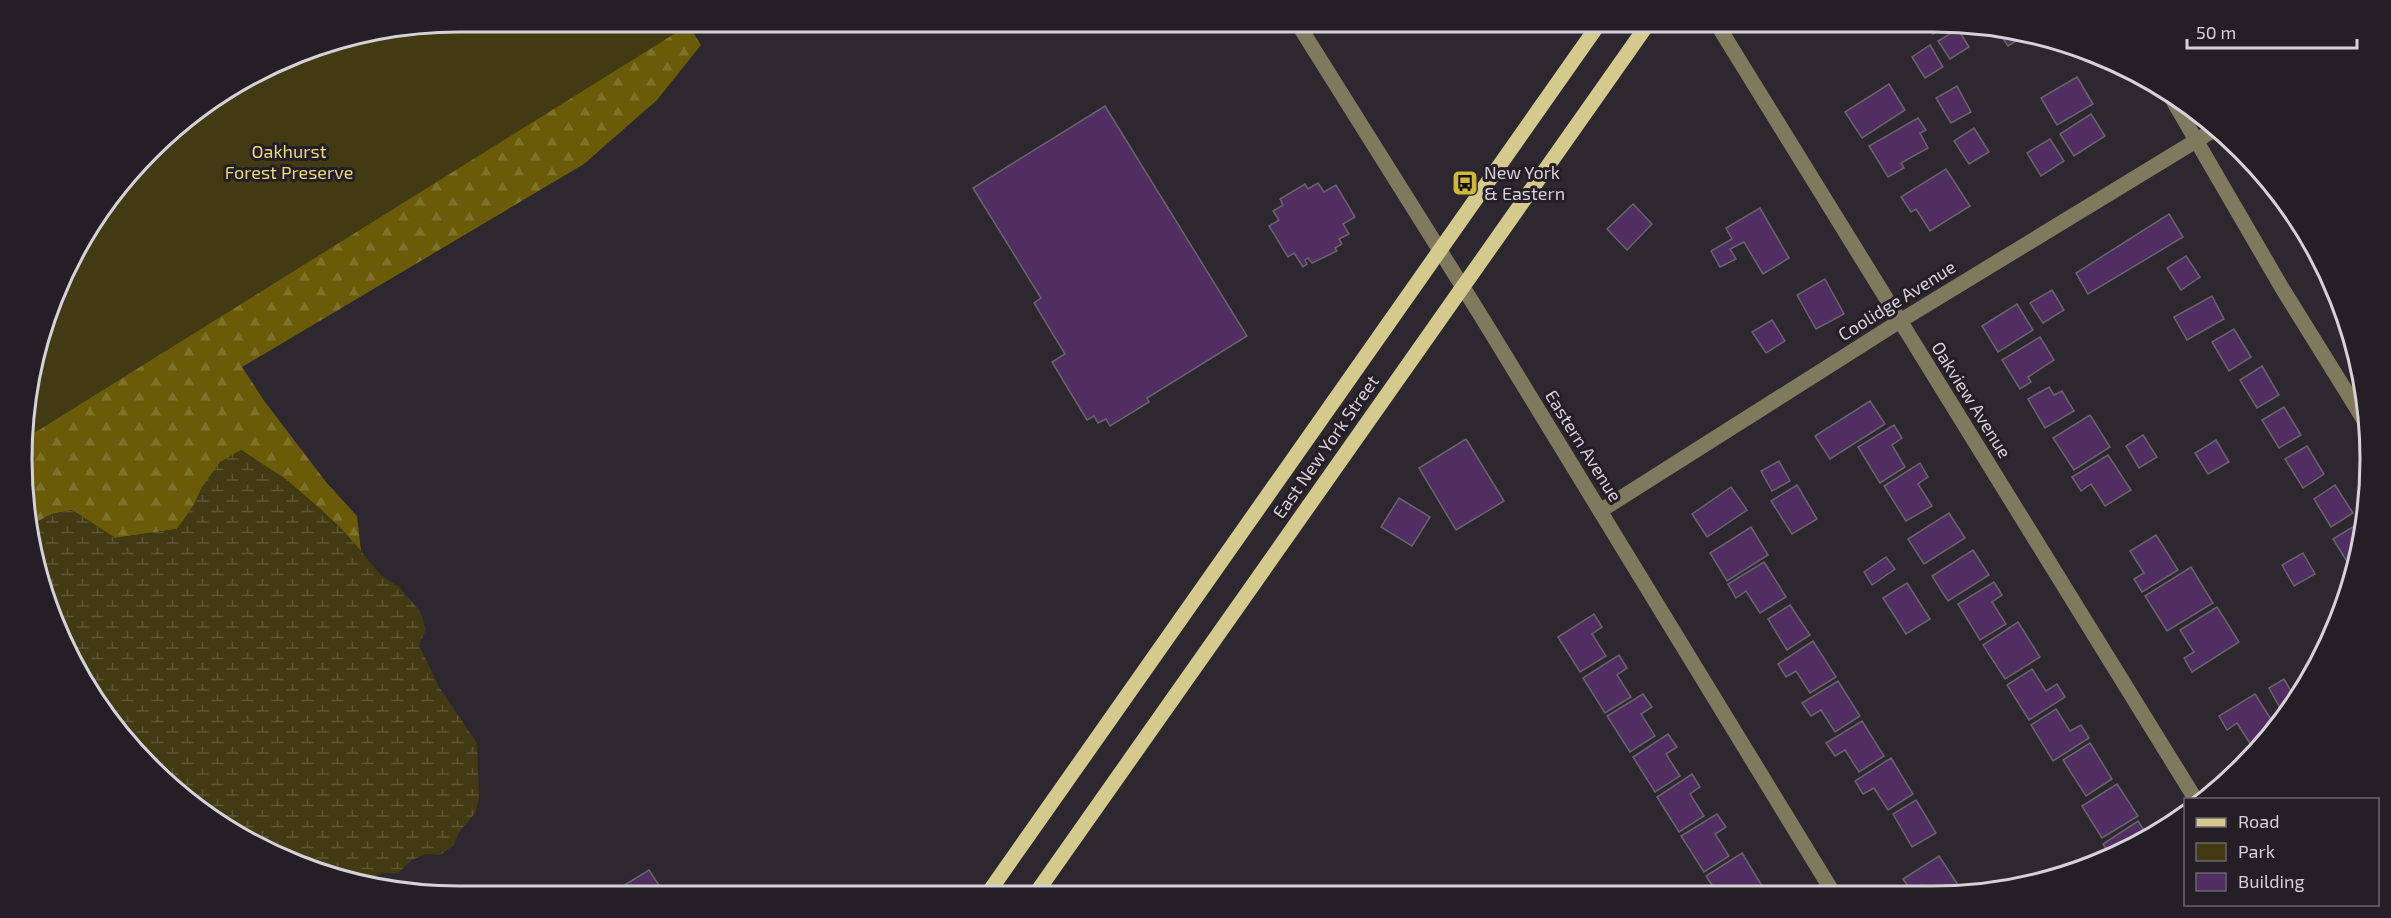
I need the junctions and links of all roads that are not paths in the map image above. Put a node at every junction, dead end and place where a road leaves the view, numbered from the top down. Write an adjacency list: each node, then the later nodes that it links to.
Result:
1 (1303, 32): 8 (street, Eastern Avenue)
2 (1593, 32): 8 (main road, East New York Street)
3 (1642, 32): 9 (main road, East New York Street)
4 (1722, 32): 10 (street, Oakview Avenue)
5 (2180, 111): 7 (street)
6 (2209, 134): 7 (street, Coolidge Avenue)
7 (2198, 141): 10 (street, Coolidge Avenue); 11 (street)
8 (1439, 251): 9 (street, Eastern Avenue); 14 (main road, East New York Street)
9 (1462, 287): 12 (street, Eastern Avenue); 15 (main road, East New York Street)
10 (1900, 321): 12 (street, Coolidge Avenue); 13 (street, Oakview Avenue)
11 (2357, 408)
12 (1600, 511): 16 (street, Eastern Avenue)
13 (2194, 796)
14 (993, 886)
15 (1041, 886)
16 (1829, 886)

